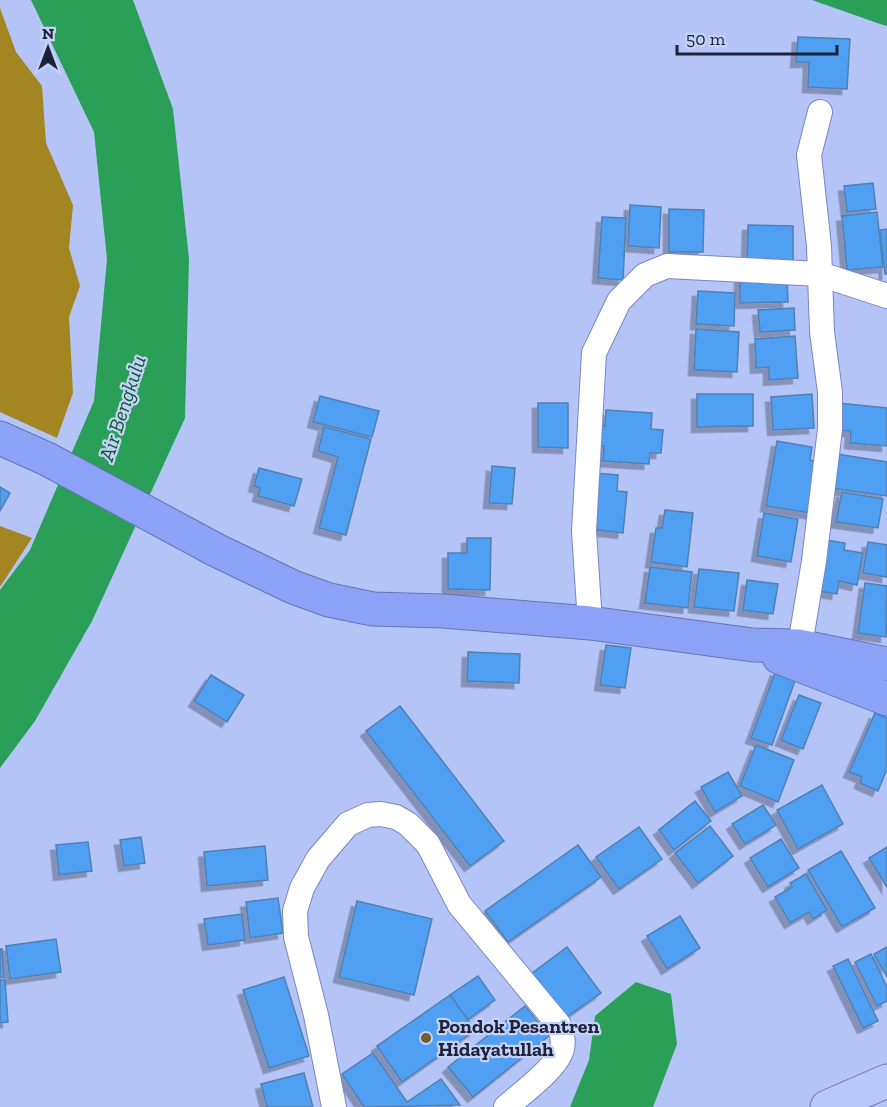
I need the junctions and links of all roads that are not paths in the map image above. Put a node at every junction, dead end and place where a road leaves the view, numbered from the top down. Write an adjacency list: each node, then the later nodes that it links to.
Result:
1 (820, 112): 2 (street)
2 (820, 274): 3 (street); 5 (street); 6 (street)
3 (887, 296)
4 (0, 438): 5 (highway)
5 (590, 622): 6 (highway)
6 (798, 655): 7 (highway); 8 (highway)
7 (887, 664)
8 (887, 699)
9 (887, 1081): 12 (main road)
10 (334, 1107): 11 (street)
11 (506, 1107)
12 (827, 1107)

